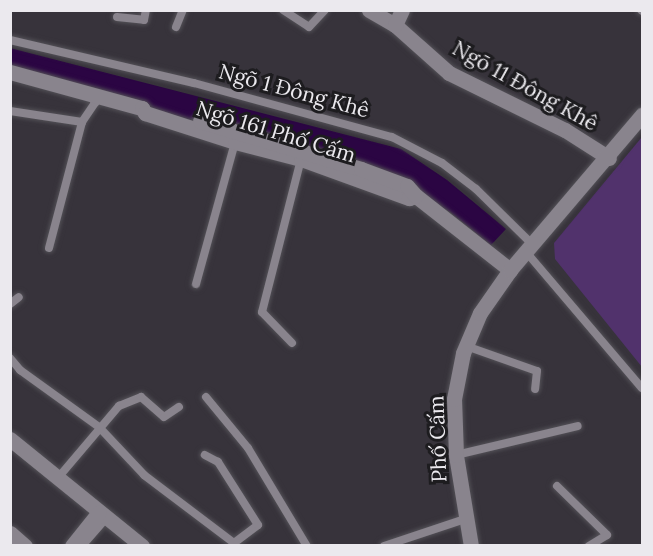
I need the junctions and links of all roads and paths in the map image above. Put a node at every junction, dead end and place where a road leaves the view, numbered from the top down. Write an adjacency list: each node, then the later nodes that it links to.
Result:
1 (146, 10): 7 (lane)
2 (183, 10): 9 (lane)
3 (283, 10): 4 (lane)
4 (325, 10)
5 (369, 10): 8 (street, Ngõ 11 Đông Khê)
6 (402, 10): 8 (street)
7 (117, 17)
8 (395, 25): 19 (street, Ngõ 11 Đông Khê)
9 (176, 27)
10 (10, 40): 21 (lane, Ngõ 1 Đông Khê)
11 (10, 72): 12 (street)
12 (91, 95): 15 (lane); 16 (street)
13 (10, 111): 15 (lane)
14 (642, 115): 19 (street, Phố Cấm)
15 (82, 122): 20 (lane)
16 (204, 127): 17 (street, Ngõ 161 Phố Cấm); 18 (street)
17 (235, 142): 18 (street, Ngõ 161 Phố Cấm); 23 (lane)
18 (302, 154): 22 (street); 26 (lane)
19 (609, 158): 21 (street, Phố Cấm)
20 (49, 248)
21 (530, 250): 22 (street, Phố Cấm); 29 (lane, Ngõ 1 Đông Khê)
22 (510, 270): 27 (street, Phố Cấm)
23 (196, 284)
24 (19, 297): 25 (lane)
25 (10, 304)
26 (292, 343)
27 (466, 346): 30 (lane); 37 (street, Phố Cấm)
28 (10, 358): 34 (lane)
29 (642, 388)
30 (535, 389)
31 (206, 397): 47 (lane)
32 (179, 407): 34 (lane)
33 (578, 426): 37 (lane)
34 (99, 427): 36 (lane); 38 (lane)
35 (10, 440): 38 (street)
36 (206, 454)
37 (456, 455): 41 (street, Phố Cấm)
38 (57, 479): 40 (street)
39 (557, 486): 50 (lane)
40 (103, 514): 44 (street); 45 (lane); 46 (street)
41 (465, 519): 48 (lane); 49 (street, Phố Cấm)
42 (10, 533): 43 (street)
43 (25, 546)
44 (72, 546)
45 (81, 546)
46 (142, 546)
47 (307, 546)
48 (384, 546)
49 (471, 546)
50 (589, 546)

